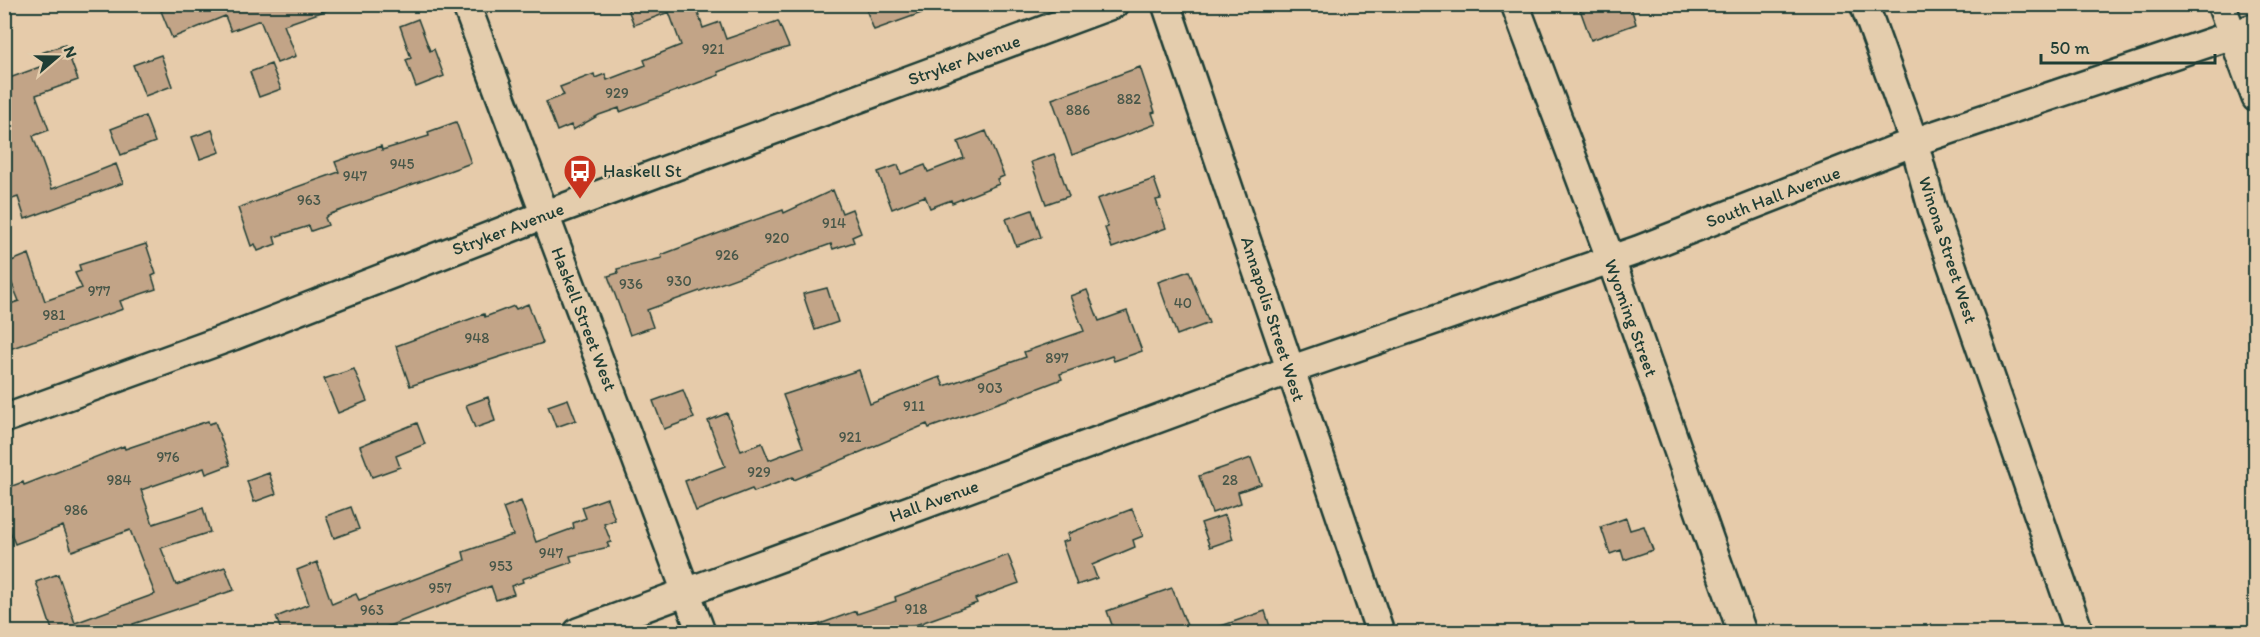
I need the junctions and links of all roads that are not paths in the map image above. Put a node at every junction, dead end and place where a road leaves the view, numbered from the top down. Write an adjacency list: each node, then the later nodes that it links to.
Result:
1 (466, 4): 10 (street, Haskell Street West)
2 (1114, 4): 10 (street, Stryker Avenue)
3 (1166, 4): 12 (street, Annapolis Street West)
4 (1515, 4): 11 (street, Wyoming Street)
5 (1864, 4): 9 (street, Winona Street West)
6 (2221, 4): 7 (street)
7 (2245, 31): 8 (street); 9 (street, South Hall Avenue)
8 (2256, 98)
9 (1914, 142): 11 (street, South Hall Avenue); 19 (street, Winona Street West)
10 (544, 215): 13 (street, Stryker Avenue); 14 (street, Haskell Street West)
11 (1611, 260): 12 (street, South Hall Avenue); 18 (street, Wyoming Street)
12 (1290, 370): 14 (street, Hall Avenue); 17 (street, Annapolis Street West)
13 (4, 419)
14 (687, 592): 15 (street, Hall Avenue); 16 (street, Haskell Street West)
15 (578, 633)
16 (701, 633)
17 (1380, 633)
18 (1742, 633)
19 (2079, 633)

